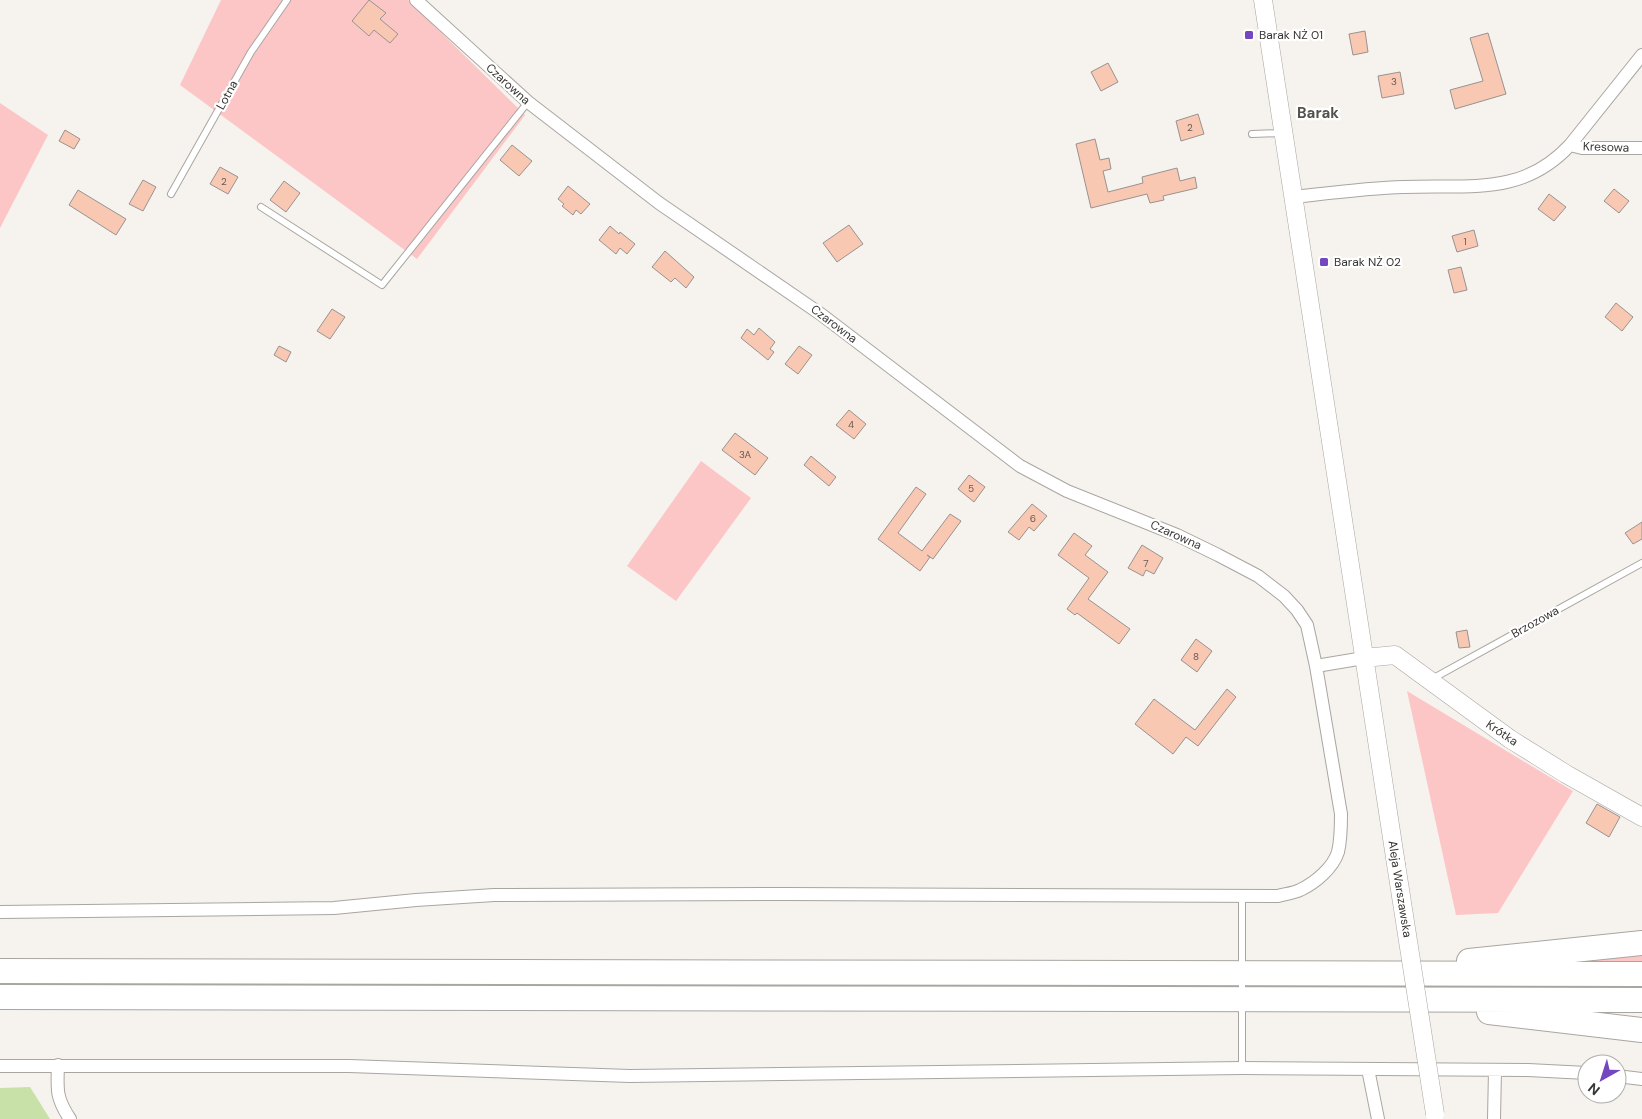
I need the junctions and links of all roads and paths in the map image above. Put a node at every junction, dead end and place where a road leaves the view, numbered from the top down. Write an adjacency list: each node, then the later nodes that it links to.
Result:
1 (287, 0): 10 (lane, Lotna)
2 (416, 0): 5 (street, Czarowna)
3 (1263, 0): 6 (street, Aleja Warszawska)
4 (1642, 55): 8 (street)
5 (528, 102): 12 (lane); 15 (street, Czarowna)
6 (1284, 132): 7 (lane); 11 (street, Aleja Warszawska)
7 (1252, 134)
8 (1570, 145): 9 (street, Kresowa); 11 (street)
9 (1642, 148)
10 (172, 194)
11 (1294, 197): 14 (street, Aleja Warszawska)
12 (261, 207)
13 (1642, 563): 16 (lane, Brzozowa)
14 (1364, 658): 15 (street); 16 (street, Krótka); 38 (street, Aleja Warszawska, bridge)
15 (1316, 666): 18 (street, Czarowna)
16 (1428, 681): 17 (street, Krótka)
17 (1641, 816)
18 (1242, 896): 19 (street, Czarowna); 22 (lane)
19 (0, 912)
20 (1642, 943): 23 (highway)
21 (0, 971): 22 (highway)
22 (1242, 974): 23 (highway); 26 (lane)
23 (1353, 974): 24 (highway)
24 (1642, 974)
25 (0, 997): 26 (highway)
26 (1242, 999): 27 (highway); 32 (lane)
27 (1376, 999): 28 (highway); 29 (highway)
28 (1642, 1000)
29 (1642, 1030)
30 (58, 1065): 31 (street); 32 (street); 39 (street)
31 (0, 1066)
32 (1242, 1068): 33 (street)
33 (1368, 1068): 34 (street); 40 (street)
34 (1495, 1070): 35 (street); 41 (street)
35 (1577, 1072)
36 (1627, 1077): 37 (street)
37 (1642, 1079)
38 (1435, 1117)
39 (70, 1119)
40 (1378, 1119)
41 (1494, 1119)

